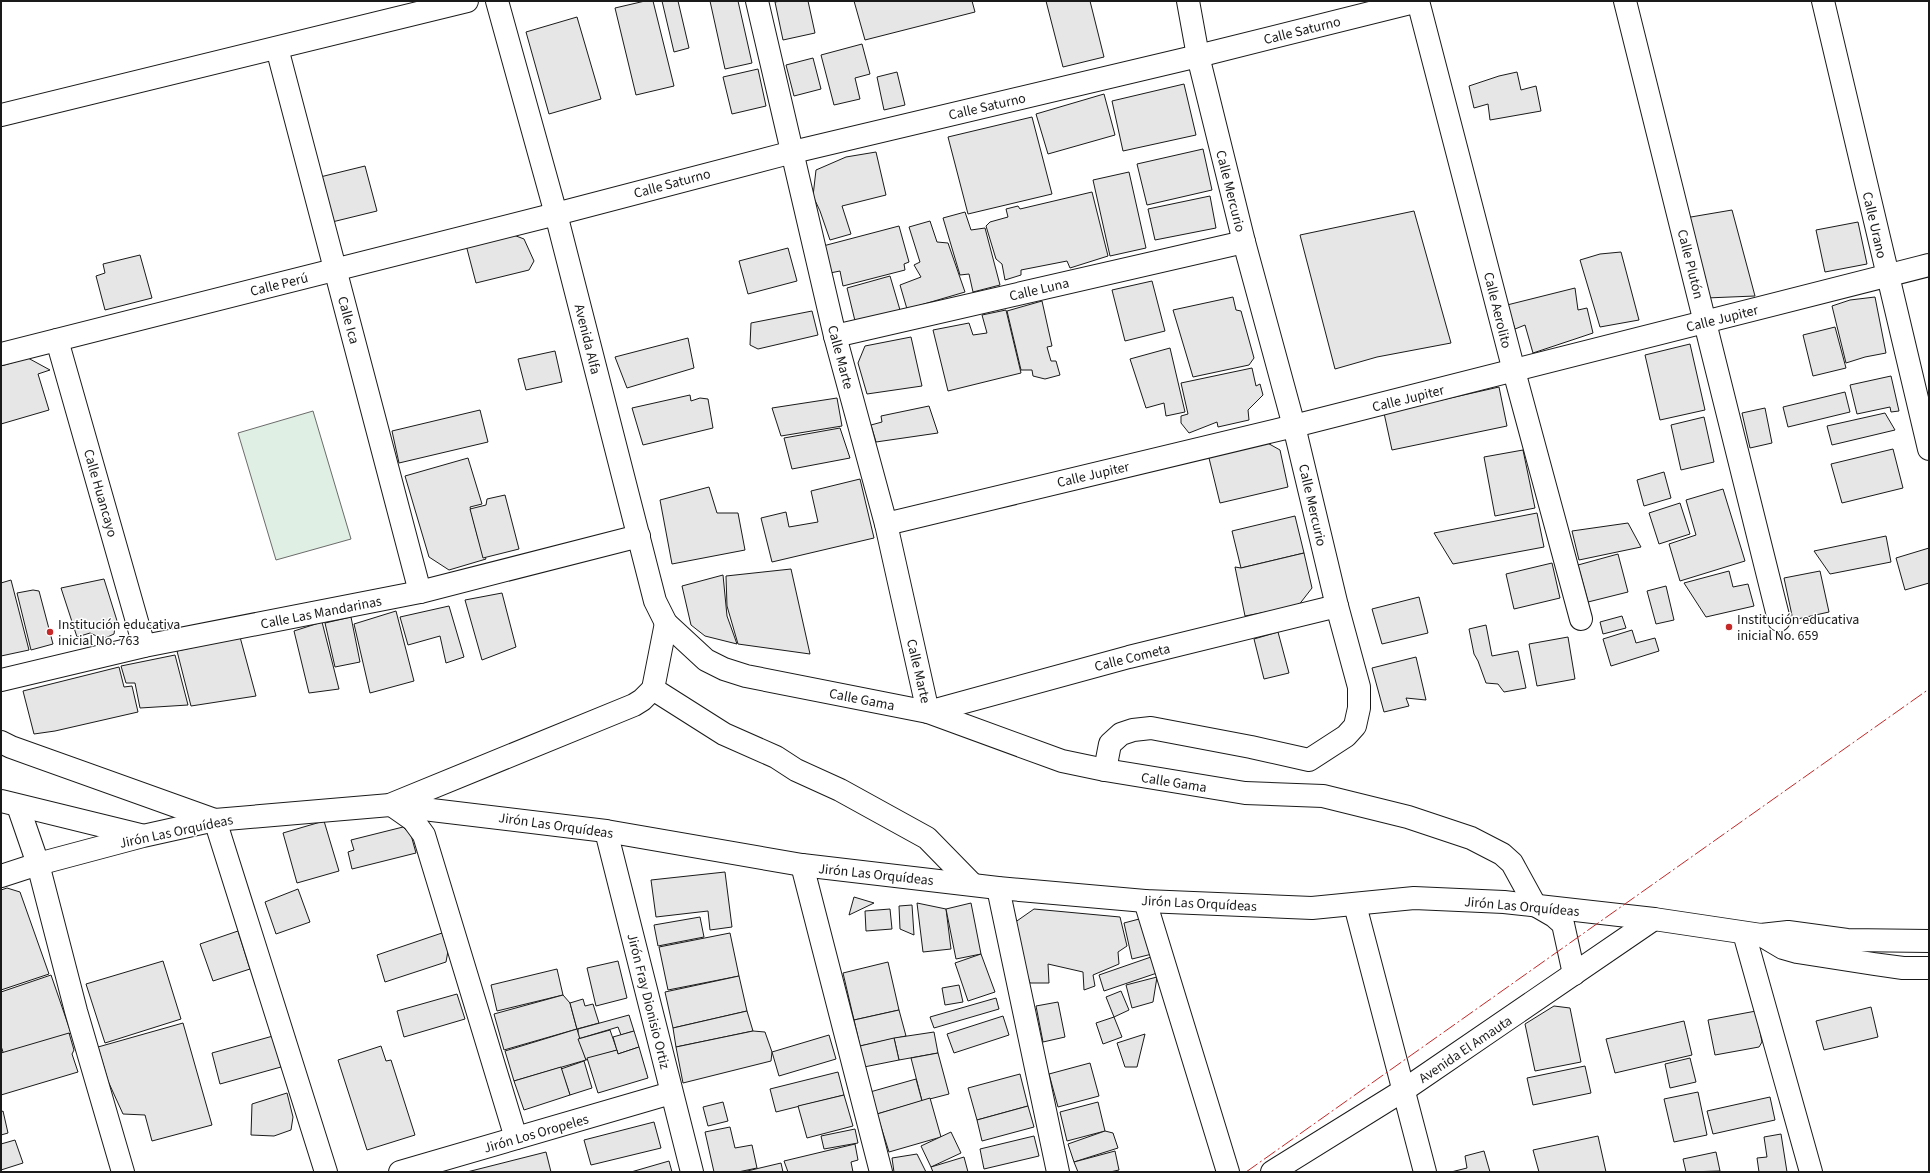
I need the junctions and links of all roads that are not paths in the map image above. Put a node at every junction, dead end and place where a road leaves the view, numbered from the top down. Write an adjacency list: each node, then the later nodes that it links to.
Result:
1 (467, 1): 8 (main road)
2 (497, 1): 14 (main road, Avenida Alfa)
3 (757, 1): 13 (main road, Calle Marte)
4 (1188, 1): 9 (main road, Calle Mercurio)
5 (1418, 1): 9 (main road, Calle Saturno); 23 (main road, Calle Aerolito)
6 (1625, 1): 19 (main road, Calle Plutón)
7 (1823, 1): 18 (main road, Calle Urano)
8 (277, 48): 10 (main road); 17 (main road, Calle Ica)
9 (1198, 56): 13 (main road, Calle Saturno); 15 (main road, Calle Mercurio)
10 (31, 108): 11 (main road); 12 (main road)
11 (1, 115)
12 (1, 119)
13 (793, 152): 14 (main road, Calle Saturno); 20 (main road, Calle Marte)
14 (556, 214): 17 (main road, Calle Perú); 27 (main road, Avenida Alfa)
15 (1244, 242): 20 (main road, Calle Luna); 24 (main road, Calle Mercurio)
16 (1929, 265): 18 (main road, Calle Jupiter)
17 (336, 270): 21 (main road, Calle Perú); 28 (main road, Calle Ica)
18 (1887, 276): 19 (main road, Calle Jupiter); 25 (main road, Calle Urano)
19 (1705, 322): 23 (main road, Calle Jupiter); 31 (main road, Calle Plutón)
20 (835, 336): 26 (main road, Calle Marte)
21 (57, 340): 22 (main road, Calle Perú); 33 (main road, Calle Huancayo)
22 (1, 354)
23 (1514, 371): 24 (main road, Calle Jupiter); 30 (main road, Calle Aerolito)
24 (1294, 426): 26 (main road, Calle Jupiter); 29 (main road, Calle Mercurio)
25 (1929, 449)
26 (886, 524): 37 (main road, Calle Marte)
27 (639, 536): 28 (main road, Calle Las Mandarinas); 32 (main road, Avenida Alfa)
28 (420, 592): 33 (main road, Calle Las Mandarinas)
29 (1337, 606): 37 (main road, Calle Cometa); 39 (main road, Calle Mercurio)
30 (1581, 619)
31 (1779, 620)
32 (666, 623): 34 (main road, Avenida Alfa); 36 (main road)
33 (144, 646): 35 (main road, Calle Las Mandarinas)
34 (706, 660): 37 (main road, Calle Gama)
35 (1, 680)
36 (653, 689): 41 (main road); 48 (main road)
37 (928, 712): 39 (main road, Calle Gama)
38 (1, 742): 42 (main road)
39 (1105, 770): 52 (main road, Calle Gama)
40 (10, 804): 44 (main road); 45 (main road)
41 (390, 805): 42 (main road, Jirón Las Orquídeas); 43 (main road, Jirón Las Orquídeas); 60 (main road)
42 (215, 820): 44 (main road, Jirón Las Orquídeas); 62 (main road)
43 (606, 831): 46 (main road, Jirón Las Orquídeas); 59 (main road, Jirón Fray Dionisio Ortiz)
44 (143, 836): 45 (main road, Jirón Las Orquídeas)
45 (38, 864): 47 (main road, Jirón Las Orquídeas); 61 (main road)
46 (802, 865): 48 (main road, Jirón Las Orquídeas); 65 (main road)
47 (1, 876)
48 (972, 884): 49 (main road, Jirón Las Orquídeas)
49 (998, 888): 50 (main road, Jirón Las Orquídeas); 66 (main road)
50 (1145, 901): 51 (main road, Jirón Las Orquídeas); 67 (main road)
51 (1355, 904): 52 (main road, Jirón Las Orquídeas); 58 (main road)
52 (1535, 905): 53 (main road, Jirón Las Orquídeas); 57 (main road)
53 (1654, 920): 54 (main road, Jirón Las Orquídeas); 57 (main road, Avenida El Amauta)
54 (1752, 934): 55 (main road); 56 (main road); 70 (main road)
55 (1929, 941)
56 (1929, 968)
57 (1574, 974): 58 (main road, Avenida El Amauta)
58 (1404, 1090): 68 (main road, Avenida El Amauta); 69 (main road)
59 (672, 1093): 60 (main road, Jirón Los Oropeles); 64 (main road, Jirón Fray Dionisio Ortiz)
60 (516, 1138): 63 (main road, Jirón Los Oropeles)
61 (123, 1172)
62 (326, 1172)
63 (400, 1172)
64 (692, 1172)
65 (880, 1172)
66 (1058, 1172)
67 (1228, 1172)
68 (1272, 1172)
69 (1425, 1172)
70 (1811, 1172)

